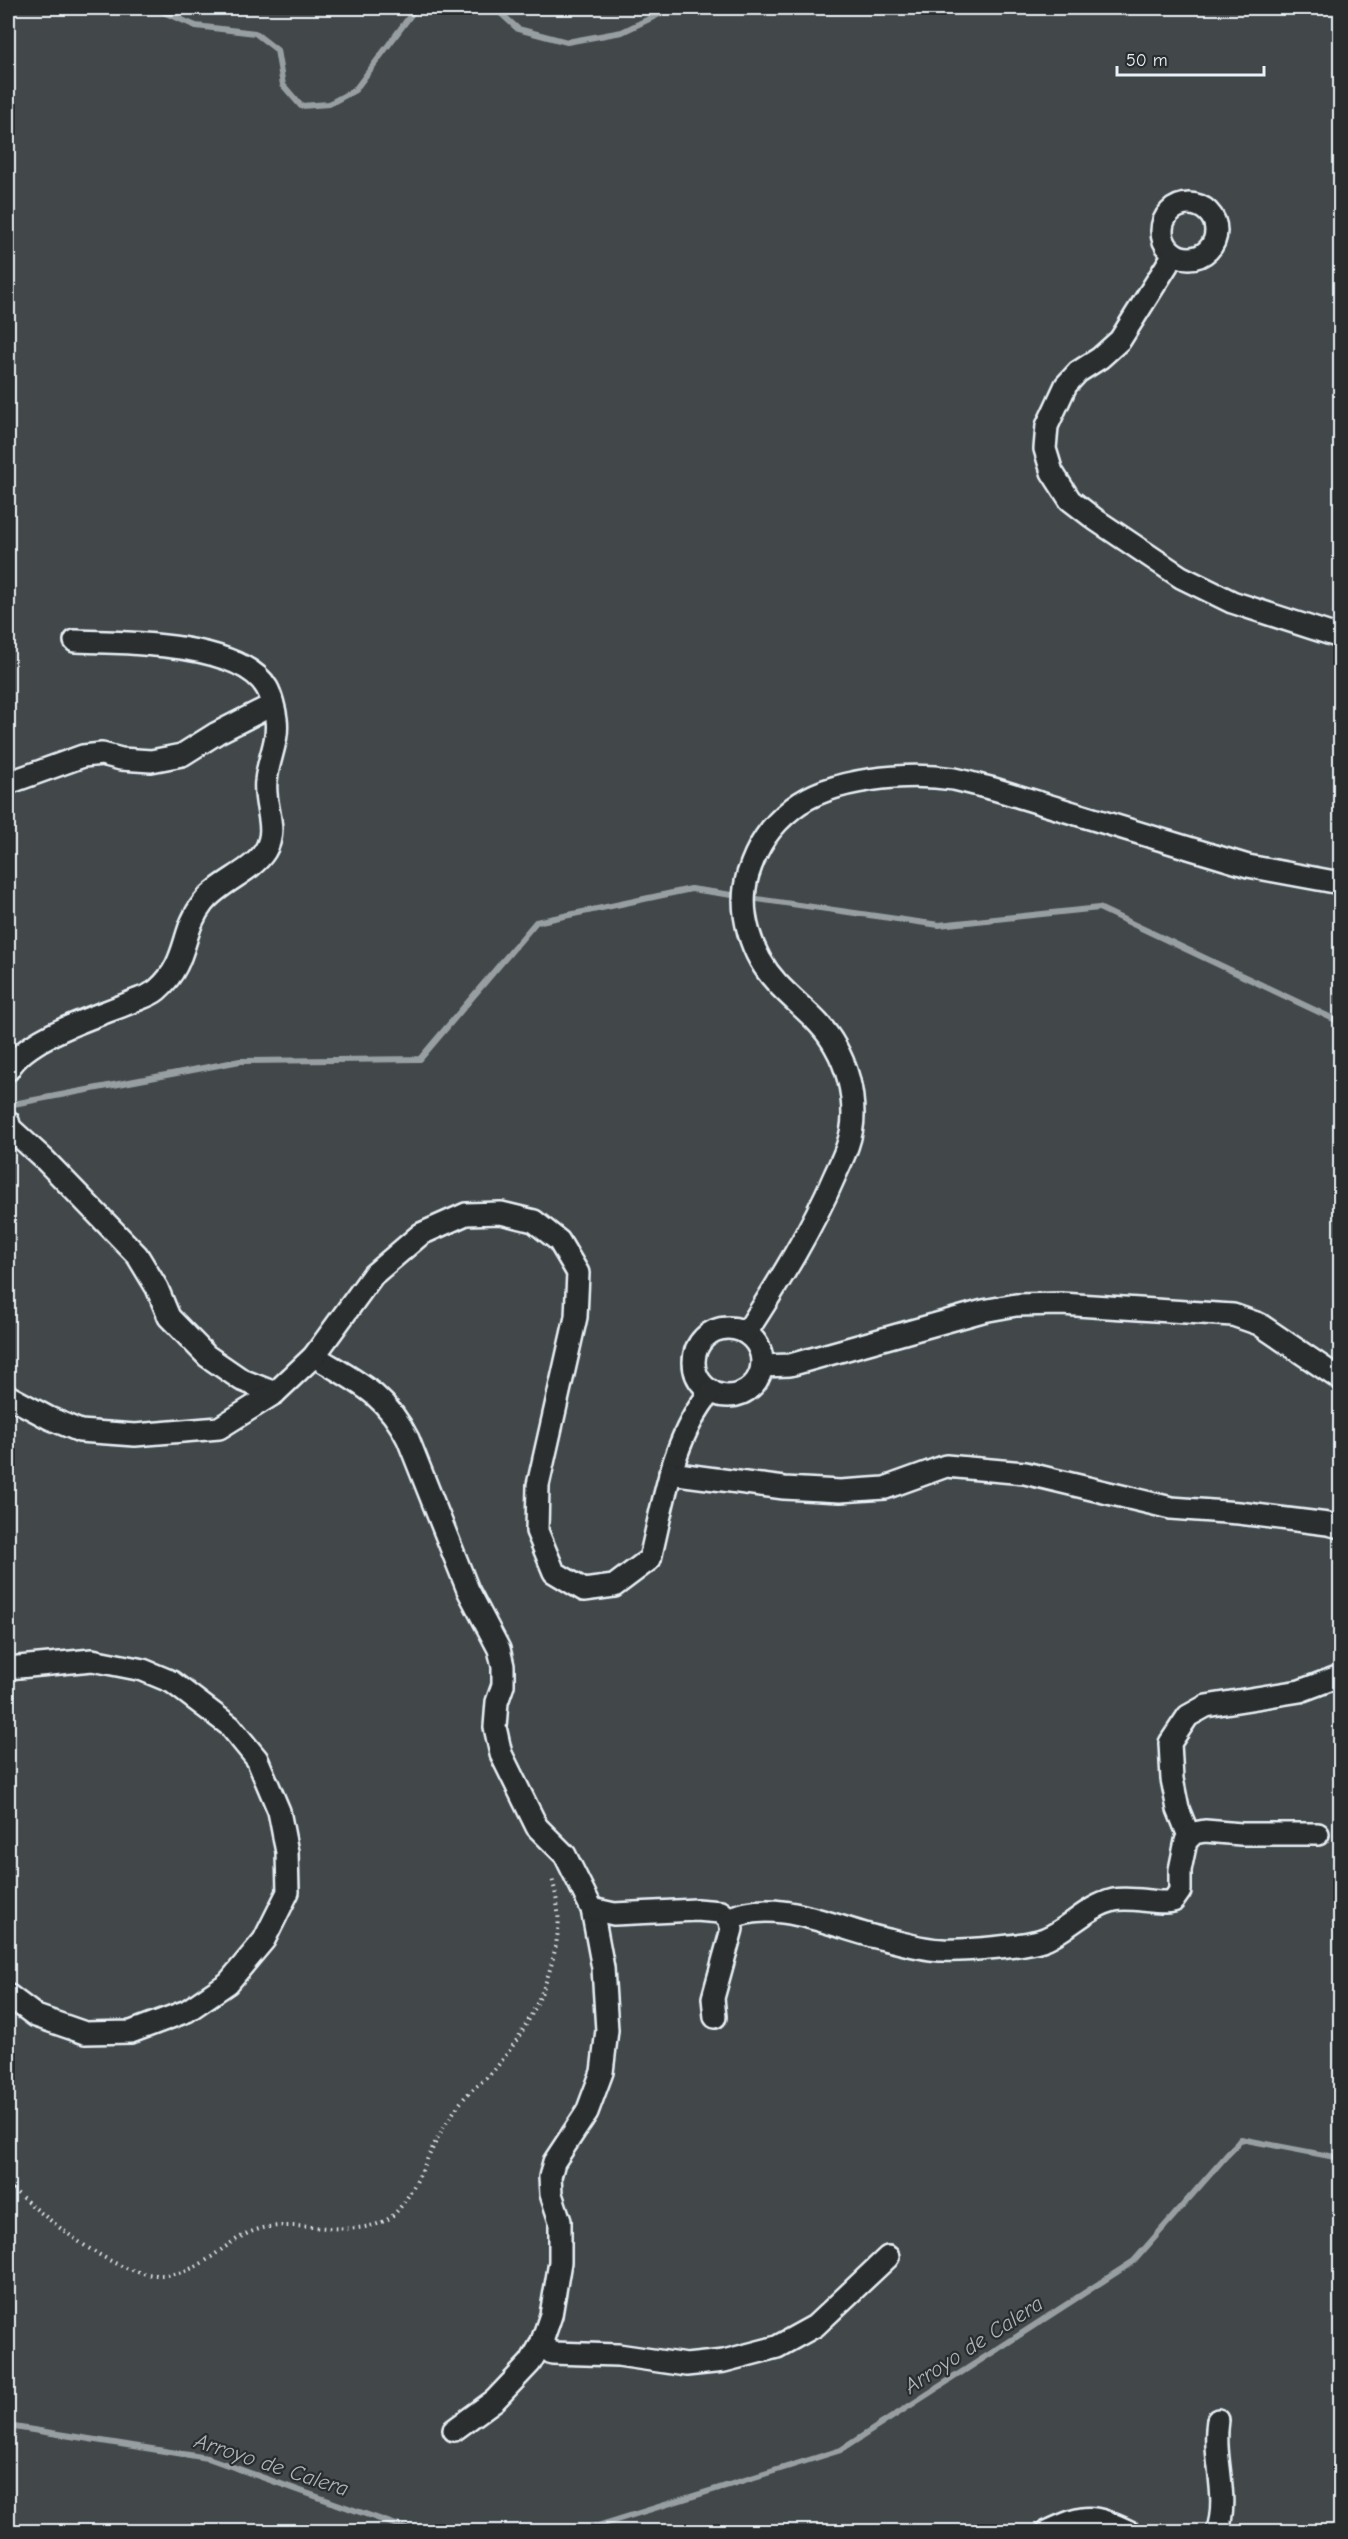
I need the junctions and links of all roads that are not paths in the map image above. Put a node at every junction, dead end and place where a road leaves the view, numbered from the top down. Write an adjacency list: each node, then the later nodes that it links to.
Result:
1 (1174, 254): 2 (street)
2 (1341, 637)
3 (75, 641): 4 (street)
4 (272, 705): 5 (street); 7 (street)
5 (8, 783)
6 (1341, 883): 9 (street)
7 (8, 1070)
8 (8, 1122): 14 (street)
9 (746, 1333): 11 (street); 13 (street)
10 (314, 1356): 14 (street); 16 (street); 22 (street)
11 (762, 1366): 12 (street); 13 (street)
12 (1341, 1379)
13 (711, 1391): 16 (street)
14 (275, 1393): 15 (street)
15 (8, 1396)
16 (670, 1473): 17 (street)
17 (1341, 1527)
18 (8, 1668): 24 (street)
19 (1341, 1676): 21 (street)
20 (1318, 1834): 21 (street)
21 (1189, 1836): 23 (street)
22 (592, 1909): 23 (street); 27 (street)
23 (729, 1919): 25 (street)
24 (8, 1995)
25 (715, 2017)
26 (888, 2257): 27 (street)
27 (541, 2344): 29 (street)
28 (1218, 2420): 32 (street)
29 (454, 2430)
30 (1047, 2532): 31 (street)
31 (1130, 2532)
32 (1217, 2532)

